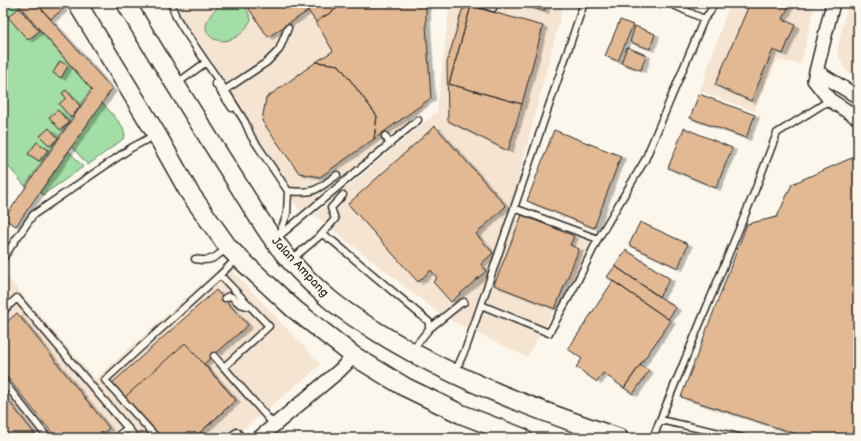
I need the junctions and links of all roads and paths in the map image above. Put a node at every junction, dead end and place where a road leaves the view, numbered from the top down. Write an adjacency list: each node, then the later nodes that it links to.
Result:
1 (77, 3): 20 (main road)
2 (126, 3): 14 (main road, Jalan Ampang)
3 (171, 3): 12 (lane)
4 (478, 3): 9 (lane)
5 (584, 3): 27 (lane)
6 (669, 3): 10 (lane)
7 (714, 3): 10 (lane)
8 (832, 3): 13 (street)
9 (493, 8)
10 (704, 19): 30 (lane)
11 (288, 28): 15 (lane)
12 (204, 64): 14 (lane); 15 (lane); 21 (lane)
13 (816, 71): 16 (street); 17 (street)
14 (175, 86): 29 (main road, Jalan Ampang)
15 (225, 90): 21 (lane)
16 (858, 98)
17 (830, 100): 18 (street); 50 (lane)
18 (858, 118)
19 (418, 120): 23 (lane)
20 (157, 135): 31 (main road); 32 (lane)
21 (251, 136): 25 (lane)
22 (385, 136): 23 (lane)
23 (390, 144): 29 (lane)
24 (337, 175): 25 (lane)
25 (288, 191): 29 (lane)
26 (343, 195): 28 (lane)
27 (514, 208): 30 (lane); 38 (lane)
28 (322, 234): 34 (lane); 43 (lane)
29 (276, 239): 34 (main road, Jalan Ampang)
30 (598, 239): 38 (lane)
31 (233, 252): 33 (lane); 35 (lane); 46 (main road)
32 (3, 258)
33 (195, 259)
34 (291, 261): 44 (main road, Jalan Ampang)
35 (220, 275): 39 (lane); 41 (lane)
36 (224, 298): 39 (lane)
37 (464, 302): 43 (lane)
38 (481, 305): 48 (lane)
39 (252, 308): 47 (lane)
40 (3, 311): 52 (lane)
41 (177, 315): 42 (lane); 56 (lane)
42 (182, 320)
43 (429, 329): 44 (lane)
44 (410, 351): 48 (main road, Jalan Ampang)
45 (214, 356): 47 (lane)
46 (354, 356): 51 (street); 60 (main road)
47 (224, 367): 51 (lane)
48 (454, 374): 61 (main road, Jalan Ampang)
49 (3, 381): 53 (lane)
50 (660, 420): 62 (lane); 63 (lane)
51 (274, 426): 59 (street)
52 (128, 428): 54 (lane); 55 (lane)
53 (48, 438)
54 (115, 438)
55 (136, 438)
56 (158, 438)
57 (228, 438): 58 (lane)
58 (242, 438)
59 (259, 438)
60 (523, 438)
61 (619, 438)
62 (653, 438)
63 (743, 438)

